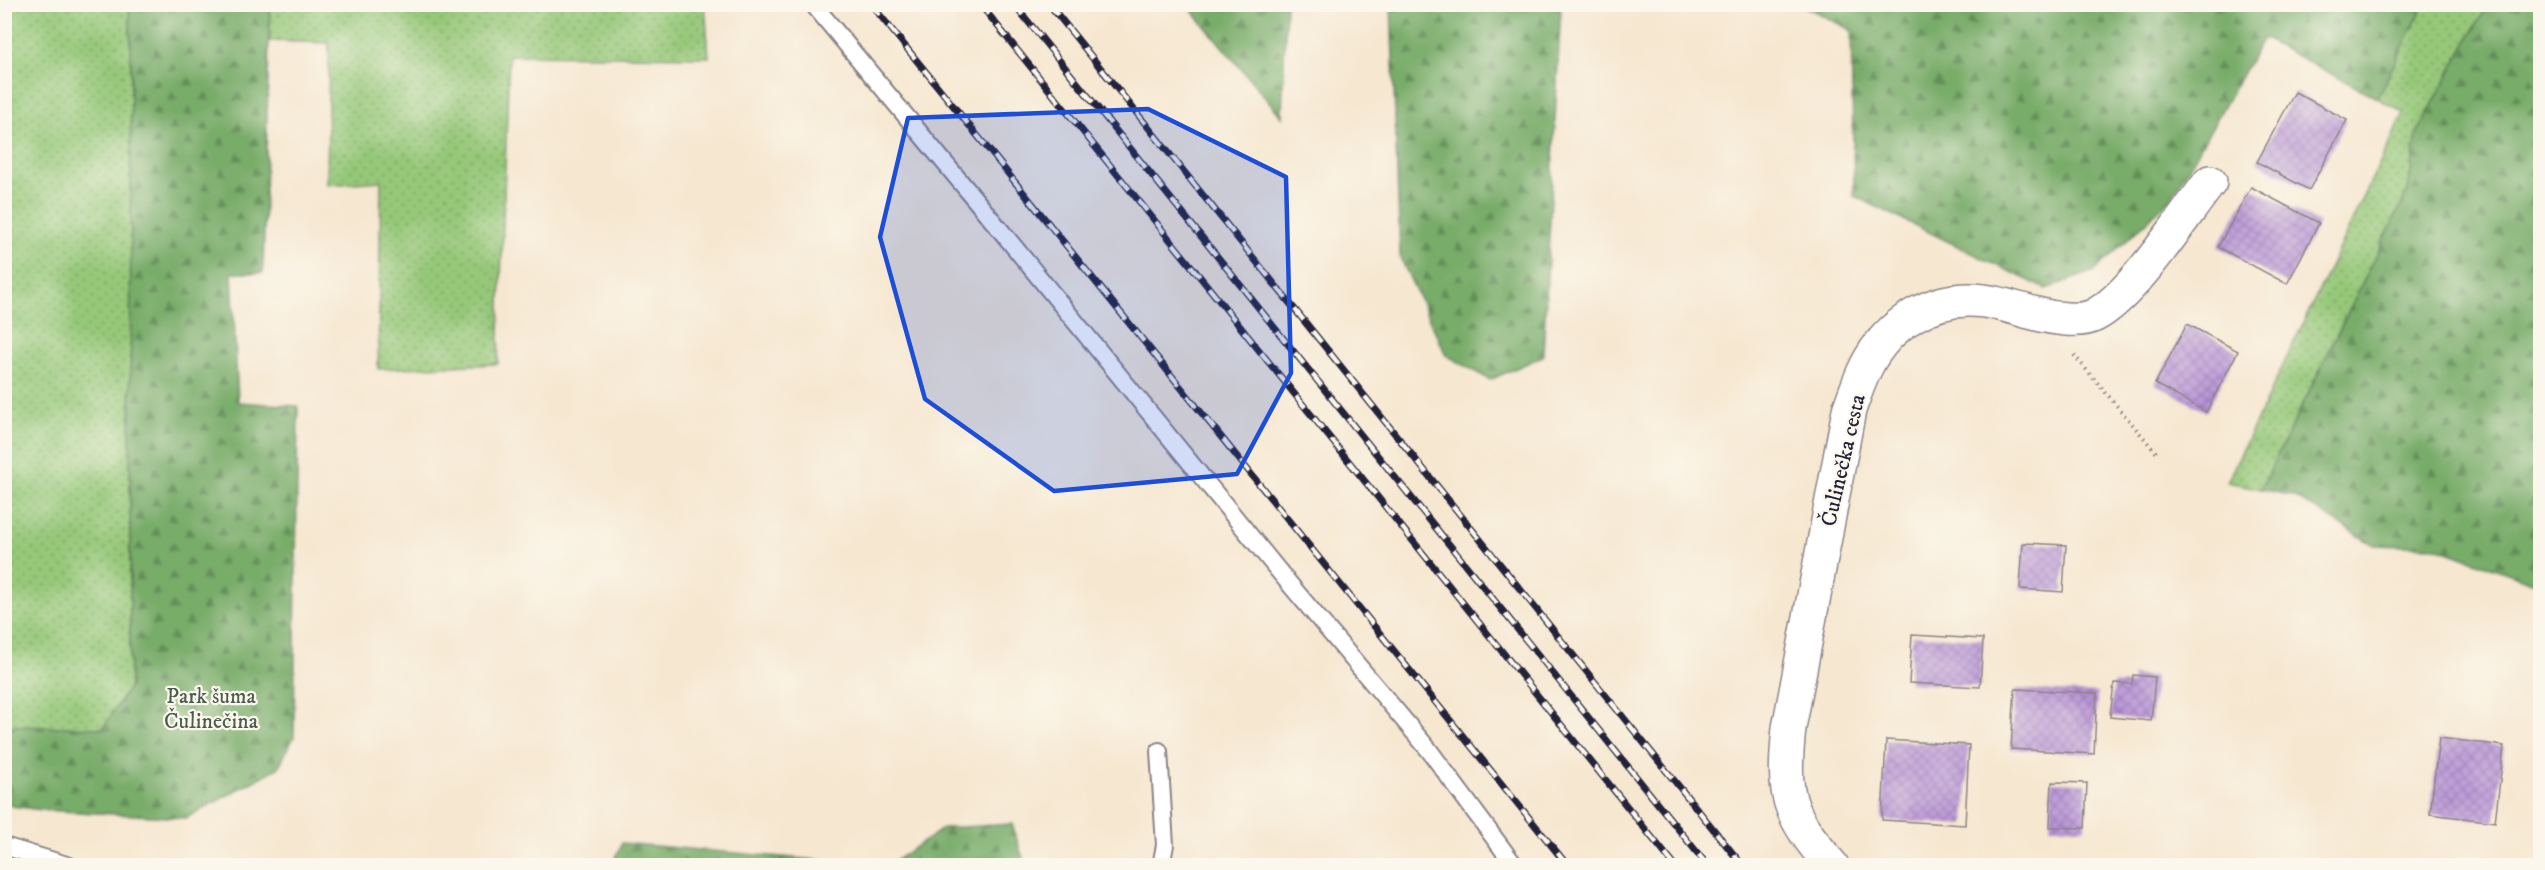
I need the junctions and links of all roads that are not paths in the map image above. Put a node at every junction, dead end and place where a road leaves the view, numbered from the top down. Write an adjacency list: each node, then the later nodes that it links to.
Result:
1 (813, 4): 7 (lane)
2 (2210, 182): 8 (street, Čulinečka cesta)
3 (1159, 751): 6 (lane)
4 (4, 846): 5 (lane)
5 (70, 866)
6 (1161, 866)
7 (1515, 866)
8 (1832, 866)

